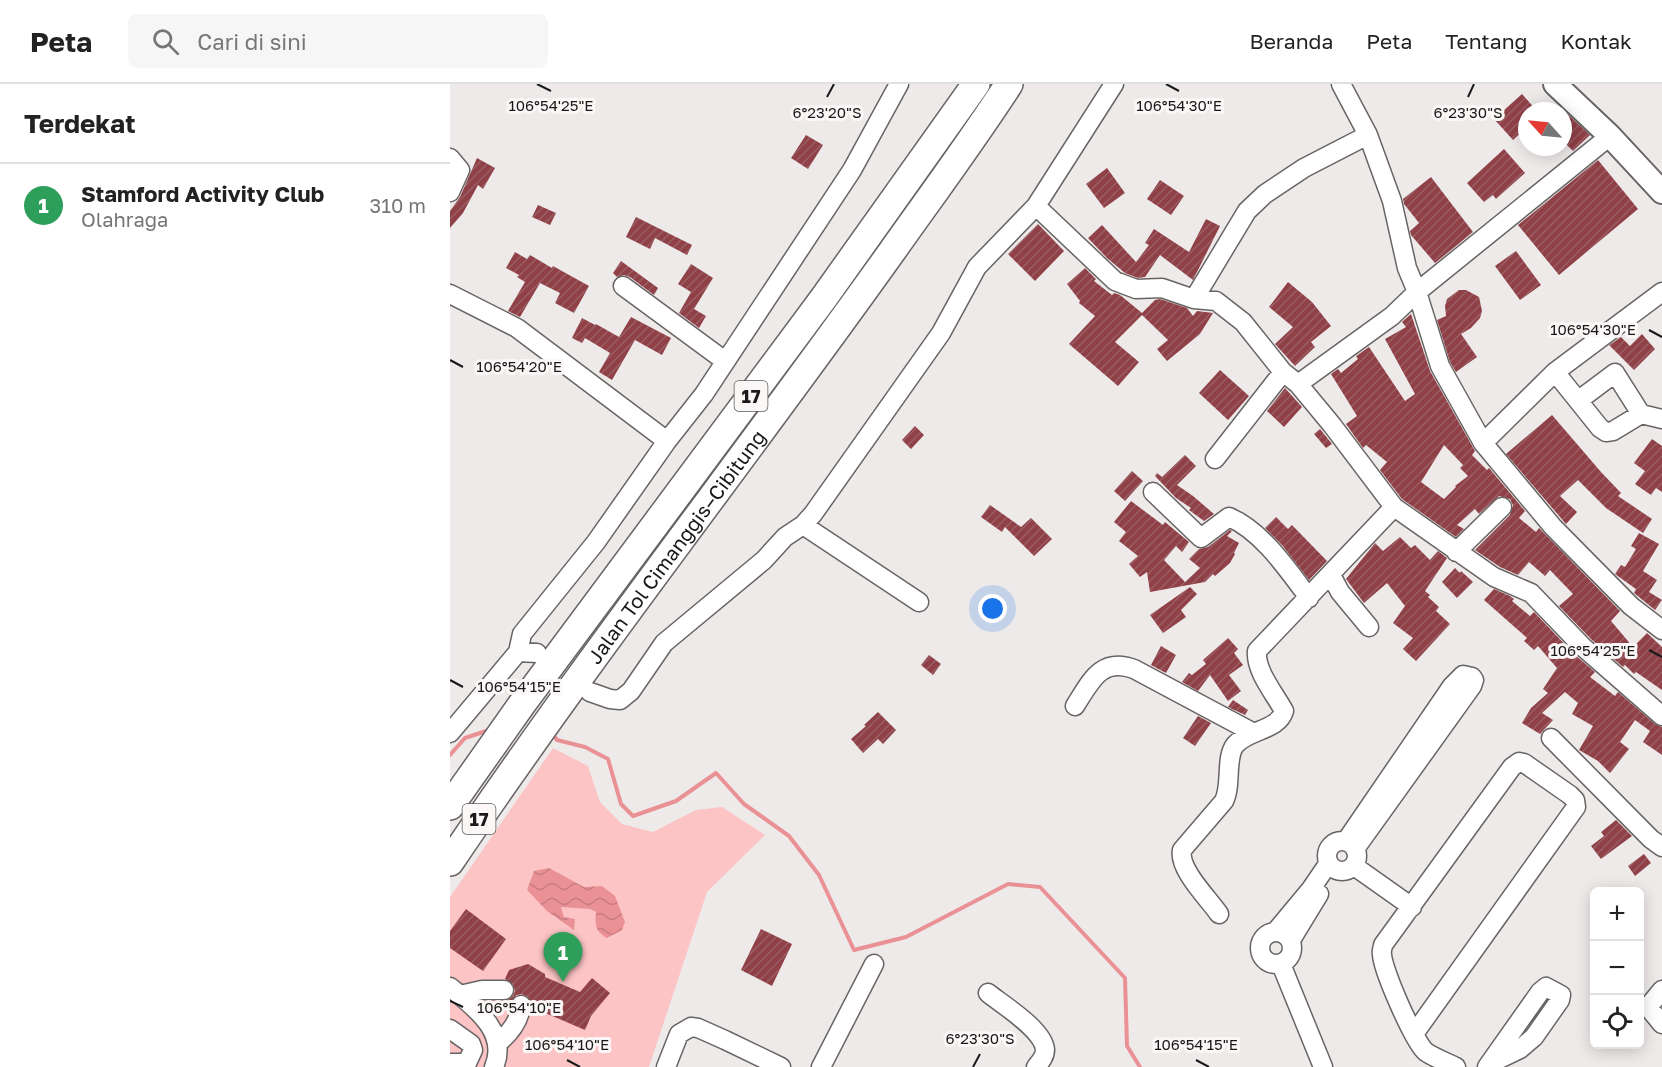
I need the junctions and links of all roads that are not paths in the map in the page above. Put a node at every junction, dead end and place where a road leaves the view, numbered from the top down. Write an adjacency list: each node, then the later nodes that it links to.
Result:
1 (899, 84): 18 (street)
2 (976, 84): 44 (highway, Jalan Tol Cimanggis–Cibitung / 17)
3 (1009, 84): 47 (highway, Jalan Tol Cimanggis–Cibitung / 17)
4 (1114, 84): 12 (street)
5 (1341, 84): 7 (street)
6 (1555, 84): 8 (main road)
7 (1368, 135): 14 (street); 17 (street)
8 (1610, 136): 11 (main road); 14 (street)
9 (450, 158): 10 (street)
10 (450, 192)
11 (1662, 192)
12 (1036, 206): 17 (street); 31 (street)
13 (623, 286): 18 (street)
14 (1417, 292): 21 (street); 26 (street)
15 (1662, 292): 20 (street)
16 (450, 294): 25 (street)
17 (1194, 299): 19 (street)
18 (725, 361): 25 (street)
19 (1283, 372): 21 (street); 27 (street)
20 (1556, 372): 22 (street); 26 (street)
21 (1298, 384): 29 (street)
22 (1579, 400): 23 (street); 23 (street)
23 (1641, 414): 24 (street)
24 (1662, 419)
25 (667, 441): 42 (street)
26 (1483, 443): 37 (street)
27 (1215, 459)
28 (1154, 492): 34 (street)
29 (1394, 507): 32 (street); 33 (street)
30 (1502, 507): 32 (street)
31 (803, 525): 35 (street); 38 (street)
32 (1456, 552): 40 (street)
33 (1331, 575): 34 (street); 36 (street)
34 (1309, 598): 41 (street)
35 (919, 602)
36 (1369, 627)
37 (1662, 630)
38 (590, 692)
39 (1075, 706): 41 (street)
40 (1662, 716)
41 (1252, 732): 49 (street)
42 (450, 733)
43 (1551, 738): 45 (street)
44 (450, 806)
45 (1662, 847)
46 (1344, 858): 46 (street); 48 (street); 50 (street)
47 (450, 862)
48 (1412, 907): 60 (street); 60 (street)
49 (1219, 914)
50 (1284, 936): 52 (street); 52 (street)
51 (874, 964): 66 (street)
52 (1281, 964): 68 (street)
53 (504, 990): 55 (street)
54 (1662, 990): 58 (street)
55 (455, 991): 61 (street)
56 (988, 993): 67 (street)
57 (521, 1005): 61 (street)
58 (1662, 1024)
59 (450, 1029): 62 (street)
60 (1414, 1034): 69 (street)
61 (498, 1043): 63 (street)
62 (450, 1063)
63 (494, 1067)
64 (666, 1067): 65 (street)
65 (781, 1067)
66 (821, 1067)
67 (1036, 1067)
68 (1323, 1067)
69 (1456, 1067)

